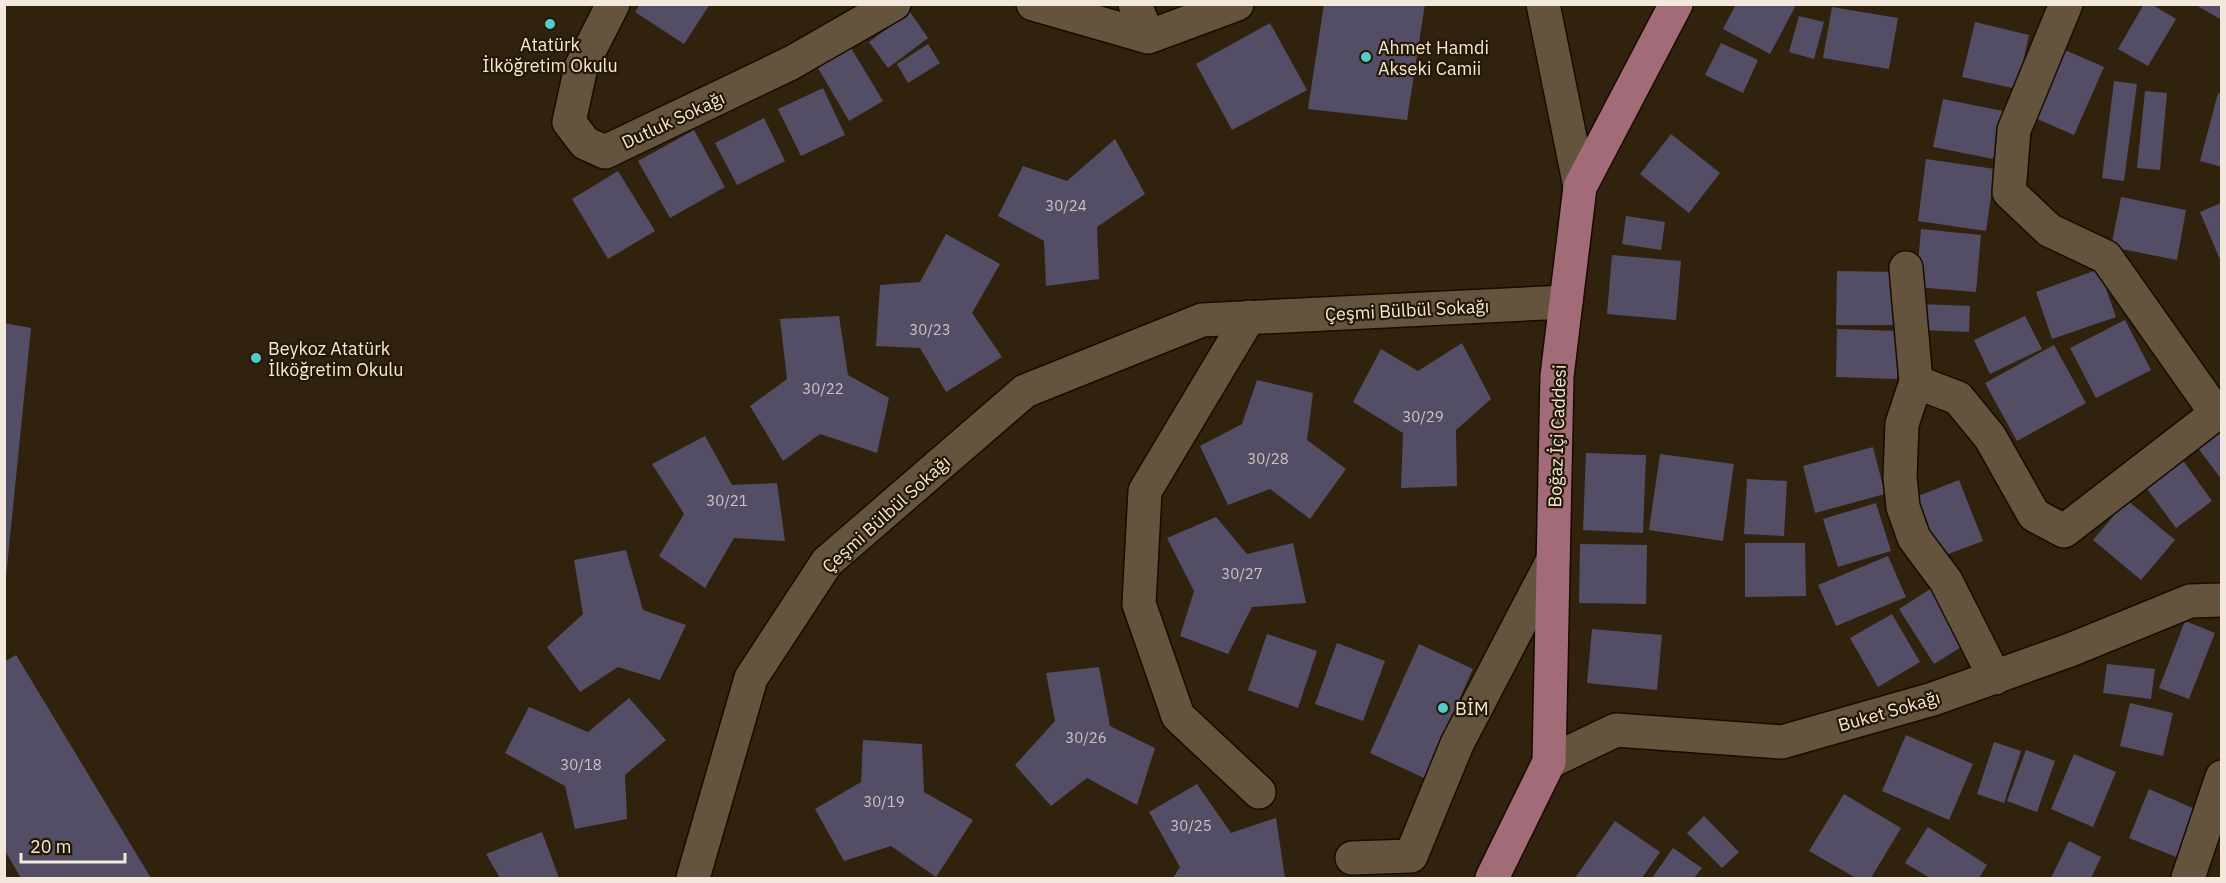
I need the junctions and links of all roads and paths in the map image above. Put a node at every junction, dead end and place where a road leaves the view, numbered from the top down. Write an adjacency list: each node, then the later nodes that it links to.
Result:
1 (613, 4): 2 (street, Dutluk Sokağı)
2 (894, 4)
3 (1033, 4): 9 (street)
4 (1135, 4): 9 (street)
5 (1237, 4): 9 (street)
6 (1544, 4): 10 (street)
7 (1676, 4): 10 (main road, Boğaz İçi Caddesi)
8 (2066, 4): 15 (street)
9 (1148, 37)
10 (1580, 187): 12 (main road, Boğaz İçi Caddesi)
11 (1906, 268): 14 (street)
12 (1566, 302): 13 (street, Çeşmi Bülbül Sokağı); 16 (main road, Boğaz İçi Caddesi)
13 (1249, 317): 21 (street); 23 (street, Çeşmi Bülbül Sokağı)
14 (1916, 382): 15 (street); 18 (street)
15 (2219, 411)
16 (1553, 560): 19 (main road, Boğaz İçi Caddesi); 22 (street)
17 (2222, 600): 18 (street, Buket Sokağı)
18 (1995, 678): 19 (street, Buket Sokağı)
19 (1549, 762): 24 (main road, Boğaz İçi Caddesi)
20 (2222, 777): 25 (street)
21 (1259, 792)
22 (1352, 858)
23 (693, 879)
24 (1492, 879)
25 (2188, 879)

